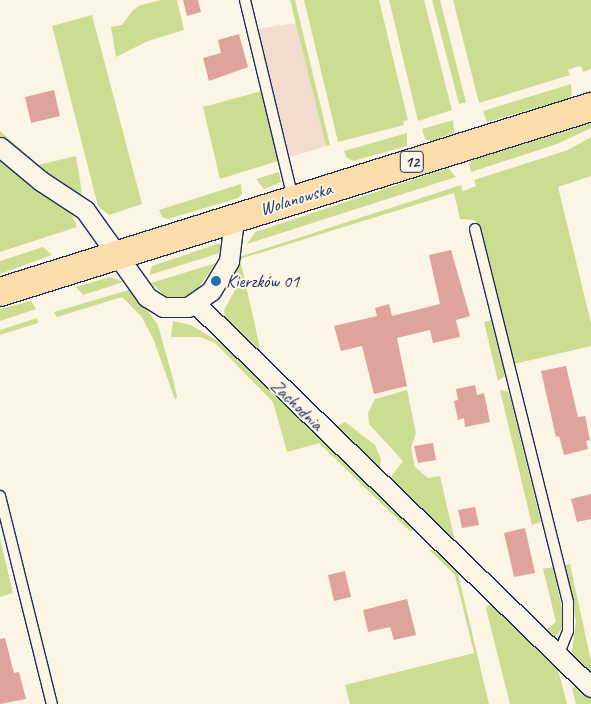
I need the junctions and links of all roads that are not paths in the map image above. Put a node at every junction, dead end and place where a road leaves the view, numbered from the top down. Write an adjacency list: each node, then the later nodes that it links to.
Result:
1 (245, 0): 4 (lane)
2 (591, 107): 4 (main road, Wolanowska / 12)
3 (0, 147): 7 (street)
4 (293, 200): 5 (main road, Wolanowska / 12)
5 (234, 218): 7 (main road, Wolanowska / 12); 9 (street)
6 (475, 229): 11 (lane)
7 (119, 254): 8 (main road, Wolanowska / 12); 9 (street)
8 (0, 292)
9 (196, 304): 11 (street, Zachodnia)
10 (0, 496): 13 (lane)
11 (558, 656): 12 (street, Zachodnia)
12 (591, 687)
13 (52, 704)

